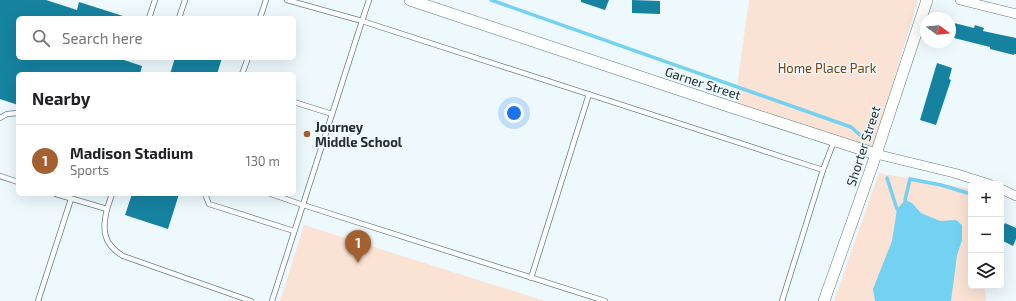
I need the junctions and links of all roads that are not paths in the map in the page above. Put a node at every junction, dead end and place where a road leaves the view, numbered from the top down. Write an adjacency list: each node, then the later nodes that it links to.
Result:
1 (155, 0): 10 (lane)
2 (185, 0): 11 (lane)
3 (266, 0): 12 (lane)
4 (287, 0): 13 (lane)
5 (369, 0): 13 (lane)
6 (410, 0): 21 (street, Garner Street)
7 (927, 0): 22 (street, Shorter Street)
8 (960, 0): 9 (street)
9 (1016, 14)
10 (150, 16)
11 (180, 16)
12 (261, 16)
13 (362, 21): 16 (lane); 19 (lane)
14 (247, 60): 15 (lane)
15 (243, 72)
16 (589, 94): 23 (lane); 37 (lane)
17 (296, 103): 19 (lane)
18 (16, 114): 20 (lane)
19 (332, 114): 34 (lane)
20 (0, 118)
21 (834, 141): 22 (street, Garner Street); 23 (lane)
22 (876, 154): 26 (street, Garner Street); 43 (street, Shorter Street)
23 (823, 170): 42 (lane)
24 (0, 176): 25 (lane)
25 (16, 181)
26 (979, 181)
27 (1004, 190): 32 (street)
28 (62, 196): 33 (lane)
29 (111, 196): 35 (lane)
30 (206, 196): 36 (lane)
31 (277, 196): 34 (lane)
32 (1016, 196)
33 (71, 199): 35 (lane); 38 (lane)
34 (302, 205): 36 (lane); 37 (lane)
35 (107, 209): 39 (lane)
36 (294, 231): 40 (lane)
37 (531, 278): 41 (lane)
38 (38, 301)
39 (251, 301)
40 (272, 301)
41 (605, 301)
42 (782, 301)
43 (824, 301)

